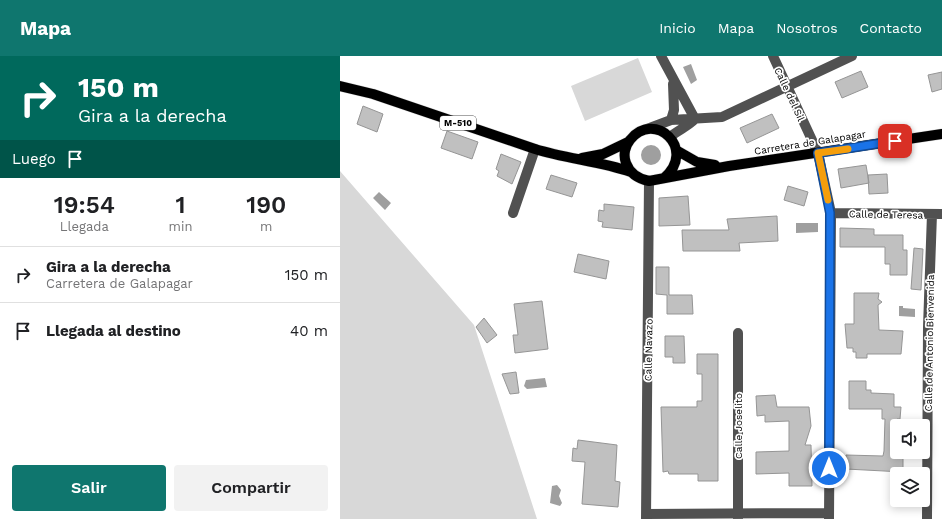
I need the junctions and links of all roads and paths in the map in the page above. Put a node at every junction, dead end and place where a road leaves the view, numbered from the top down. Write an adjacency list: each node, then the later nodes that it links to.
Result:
1 (661, 56): 4 (street)
2 (773, 56): 6 (street, Calle del Sil)
3 (852, 56): 6 (street)
4 (672, 80): 7 (street); 8 (street)
5 (340, 86): 13 (main road, M-510)
6 (787, 87): 7 (street); 15 (street, Calle del Sil)
7 (694, 119): 8 (street); 11 (street)
8 (671, 120): 9 (street)
9 (648, 129): 11 (main road); 12 (main road, M-510)
10 (942, 134): 15 (main road, Carretera de Galapagar)
11 (670, 137): 14 (main road)
12 (628, 142): 16 (main road, M-510); 18 (main road)
13 (535, 149): 16 (main road, M-510); 21 (street)
14 (676, 150): 17 (main road); 19 (main road)
15 (818, 153): 17 (main road, Carretera de Galapagar); 22 (street, Calle del Sil)
16 (576, 159): 18 (main road, M-510)
17 (729, 166): 19 (main road)
18 (631, 172): 20 (main road, M-510)
19 (664, 178): 20 (main road)
20 (649, 181): 25 (street, Calle Navazo)
21 (513, 213)
22 (830, 213): 23 (street, Calle de Teresa); 26 (street, Calle del Sil)
23 (937, 214): 28 (street, Calle de Antonio Bienvenida)
24 (738, 333): 27 (street, Calle Joselito)
25 (646, 516): 27 (street)
26 (829, 516): 27 (street)
27 (738, 517)
28 (928, 519)

